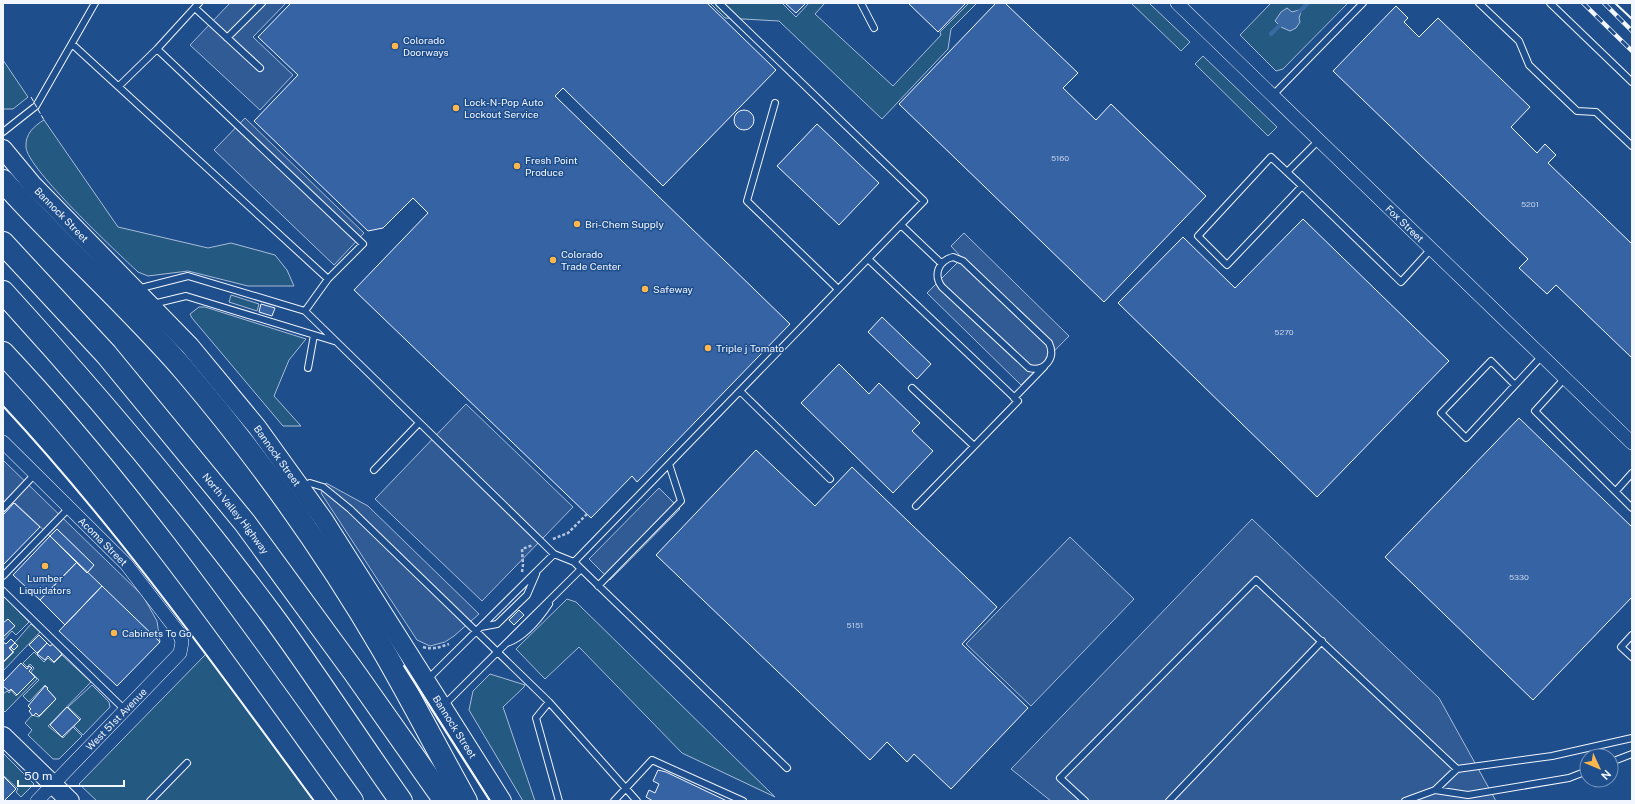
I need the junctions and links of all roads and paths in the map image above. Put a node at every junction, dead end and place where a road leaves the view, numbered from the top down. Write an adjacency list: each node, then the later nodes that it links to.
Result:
1 (96, 3): 12 (lane)
2 (262, 3): 11 (lane)
3 (718, 3): 26 (lane)
4 (861, 3): 10 (lane)
5 (1177, 3): 17 (street, Fox Street)
6 (1363, 3): 17 (lane)
7 (1479, 3): 21 (lane)
8 (1550, 3): 15 (lane)
9 (197, 5): 11 (lane); 13 (lane)
10 (874, 28)
11 (227, 38): 14 (lane)
12 (72, 44): 16 (lane); 19 (lane)
13 (157, 49): 16 (lane); 31 (lane)
14 (260, 68)
15 (1632, 82)
16 (119, 86): 31 (lane)
17 (1272, 95): 20 (street, Fox Street)
18 (775, 103): 33 (lane)
19 (3, 132)
20 (1319, 140): 23 (lane); 28 (street, Fox Street)
21 (1632, 146)
22 (3, 149): 32 (street, Bannock Street)
23 (1287, 172): 25 (lane); 25 (lane)
24 (3, 181): 103 (highway)
25 (1302, 186): 28 (lane)
26 (901, 225): 29 (lane); 30 (lane)
27 (3, 243): 102 (highway, North Valley Highway)
28 (1431, 248): 40 (street, Fox Street)
29 (868, 259): 33 (lane); 47 (lane)
30 (941, 263): 41 (lane); 41 (lane)
31 (328, 279): 36 (lane)
32 (136, 289): 35 (street, Bannock Street); 36 (lane)
33 (838, 289): 46 (lane)
34 (3, 292): 101 (highway)
35 (151, 304): 37 (lane); 57 (street, Bannock Street)
36 (305, 311): 38 (lane)
37 (314, 335): 38 (lane); 42 (lane)
38 (336, 342): 48 (lane)
39 (3, 354): 100 (highway)
40 (1542, 356): 43 (street, Fox Street); 44 (lane)
41 (1048, 363): 47 (lane)
42 (308, 368)
43 (1565, 378): 50 (street, Fox Street); 58 (lane)
44 (1515, 385): 44 (lane)
45 (912, 388): 51 (lane)
46 (740, 391): 52 (lane); 56 (lane)
47 (1014, 398): 51 (lane)
48 (419, 423): 53 (lane); 64 (lane)
49 (3, 442): 55 (street, Acoma Street)
50 (1632, 443)
51 (974, 446): 59 (lane)
52 (669, 464): 66 (lane); 71 (lane)
53 (374, 470)
54 (1632, 473): 58 (lane)
55 (35, 474): 60 (lane); 61 (street, Acoma Street)
56 (830, 479)
57 (301, 487): 73 (lane); 82 (street, Bannock Street)
58 (1616, 491): 62 (lane)
59 (916, 506)
60 (3, 508)
61 (69, 508): 69 (lane); 80 (street, Acoma Street)
62 (1632, 508)
63 (587, 514): 64 (path)
64 (542, 542): 65 (lane); 70 (path)
65 (554, 554): 66 (lane); 68 (lane)
66 (574, 562): 67 (lane)
67 (581, 569): 71 (lane); 79 (lane)
68 (538, 571): 74 (lane); 74 (lane)
69 (3, 576)
70 (519, 578)
71 (598, 586): 91 (lane)
72 (3, 591): 85 (lane)
73 (469, 626): 75 (lane); 78 (path)
74 (480, 627): 75 (lane)
75 (475, 632): 79 (lane); 82 (lane)
76 (1632, 636): 81 (lane)
77 (1322, 642): 92 (lane); 109 (lane); 110 (lane)
78 (422, 647)
79 (497, 652): 83 (lane); 84 (lane)
80 (180, 653): 85 (street, West 51st Avenue)
81 (1632, 657)
82 (426, 681): 84 (street, Bannock Street)
83 (549, 702): 95 (lane); 105 (lane)
84 (442, 707): 104 (street, Bannock Street)
85 (125, 710): 94 (street, West 51st Avenue)
86 (3, 736): 94 (street)
87 (1632, 738): 92 (lane)
88 (1632, 754): 89 (lane)
89 (1619, 759)
90 (187, 763): 99 (lane)
91 (787, 768)
92 (1457, 769): 96 (lane)
93 (1579, 774): 96 (lane)
94 (53, 784): 97 (street, West 51st Avenue); 98 (street)
95 (626, 788): 106 (lane); 107 (lane); 108 (lane)
96 (1435, 790): 111 (lane)
97 (37, 801)
98 (70, 801)
99 (150, 801)
100 (352, 801)
101 (401, 801)
102 (446, 801)
103 (466, 801)
104 (502, 801)
105 (559, 801)
106 (614, 801)
107 (637, 801)
108 (743, 801)
109 (1085, 801)
110 (1169, 801)
111 (1405, 801)

